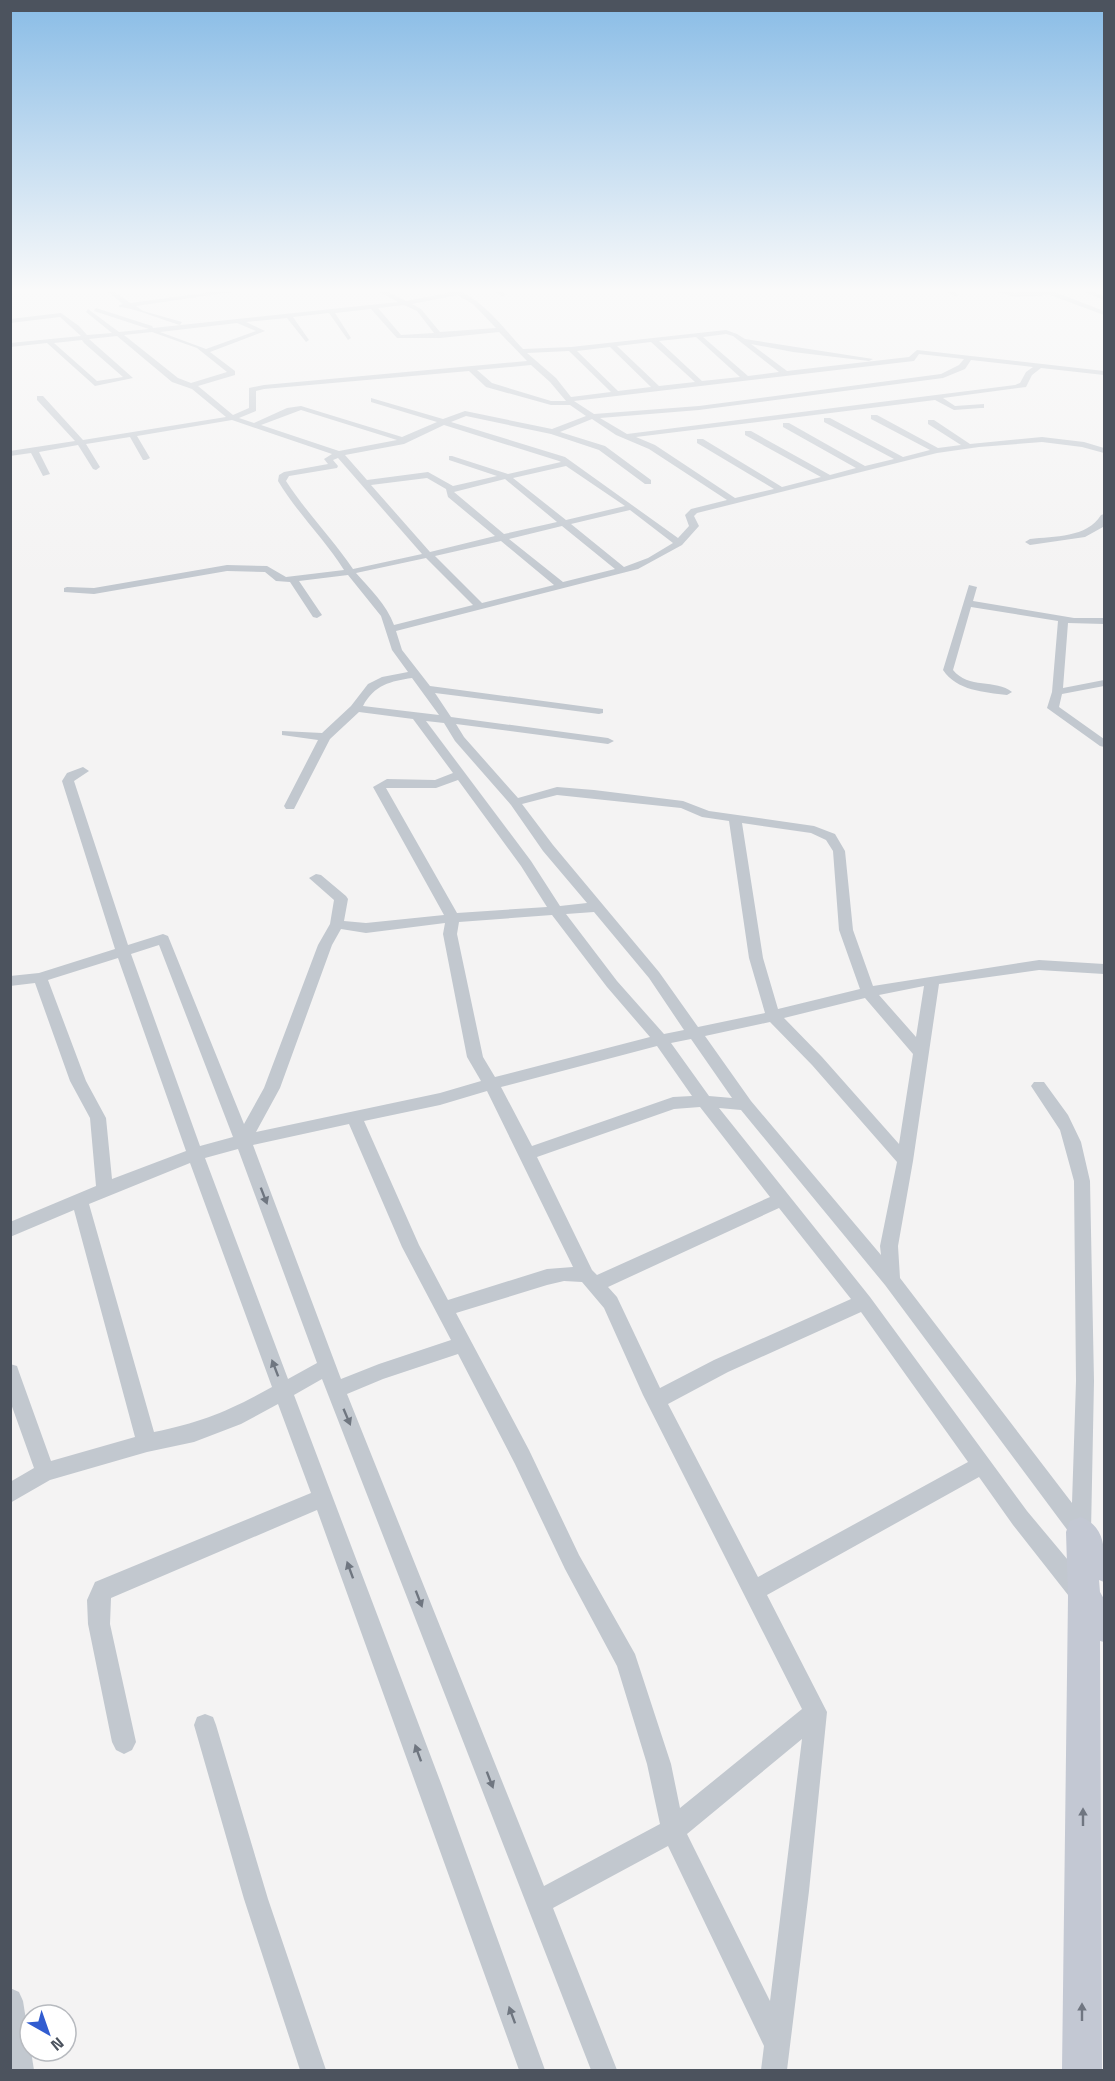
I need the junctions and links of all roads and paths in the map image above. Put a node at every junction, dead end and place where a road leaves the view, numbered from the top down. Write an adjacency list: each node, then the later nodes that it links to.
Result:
1 (189, 386): 27 (street)
2 (325, 386): 27 (street)
3 (493, 386): 20 (street)
4 (558, 386): 20 (street)
5 (609, 386): 13 (street)
6 (654, 386): 11 (street)
7 (692, 386): 10 (street)
8 (901, 386): 17 (street)
9 (1007, 386): 15 (street)
10 (676, 388): 11 (street); 14 (street)
11 (658, 390): 13 (street)
12 (775, 391): 16 (street)
13 (617, 394): 20 (street)
14 (684, 395)
15 (934, 396): 17 (street); 24 (street)
16 (784, 397): 17 (street); 23 (street)
17 (860, 397): 29 (street)
18 (40, 398): 42 (street)
19 (374, 400): 32 (street)
20 (570, 401): 28 (street)
21 (309, 402): 25 (street)
22 (691, 402): 26 (street)
23 (746, 402): 26 (street); 29 (street)
24 (981, 406)
25 (297, 408): 34 (street); 40 (street)
26 (699, 408): 28 (street)
27 (228, 414): 34 (street); 38 (street)
28 (592, 416): 36 (street); 39 (street)
29 (761, 417): 39 (street)
30 (874, 417): 47 (street)
31 (827, 420): 53 (street)
32 (442, 422): 36 (street); 40 (street); 54 (street)
33 (931, 422): 43 (street)
34 (255, 425): 50 (street)
35 (786, 425): 56 (street)
36 (553, 432): 60 (street)
37 (748, 433): 59 (street)
38 (132, 434): 42 (street); 51 (street)
39 (627, 436): 64 (street)
40 (404, 440): 50 (street)
41 (700, 441): 63 (street)
42 (81, 443): 46 (street); 55 (street)
43 (968, 446): 45 (street); 47 (street)
44 (1104, 446): 45 (street)
45 (1092, 447): 48 (street)
46 (34, 450): 49 (street); 57 (street)
47 (937, 451): 53 (street)
48 (1104, 451)
49 (10, 454)
50 (339, 454): 61 (street); 73 (street)
51 (146, 458)
52 (452, 458): 58 (street)
53 (902, 460): 56 (street)
54 (568, 463): 58 (street); 65 (street)
55 (96, 467)
56 (865, 470): 59 (street)
57 (46, 474)
58 (506, 476): 62 (street); 67 (street)
59 (829, 478): 63 (street)
60 (648, 482)
61 (365, 483): 62 (street); 71 (street)
62 (451, 489): 68 (street)
63 (782, 490): 64 (street)
64 (735, 502): 70 (street)
65 (632, 507): 67 (street); 70 (street)
66 (1104, 518): 69 (street)
67 (566, 523): 68 (street); 72 (street)
68 (502, 538): 71 (street); 75 (street)
69 (1030, 542)
70 (679, 543): 72 (street)
71 (428, 555): 73 (street); 79 (street)
72 (622, 570): 75 (street)
73 (350, 572): 74 (street); 83 (street)
74 (292, 579): 77 (street); 80 (street)
75 (561, 586): 79 (street)
76 (972, 587): 78 (street)
77 (67, 590)
78 (968, 603): 81 (street); 88 (street)
79 (480, 606): 83 (street)
80 (317, 615)
81 (1063, 619): 82 (street); 87 (street)
82 (1104, 621)
83 (391, 629): 84 (street)
84 (414, 674): 86 (street); 89 (street)
85 (1104, 683): 87 (street)
86 (426, 689): 90 (street); 92 (street)
87 (1057, 692): 96 (street)
88 (1007, 693)
89 (356, 708): 91 (street); 94 (street)
90 (599, 711)
91 (416, 715): 92 (street); 98 (street)
92 (447, 719): 95 (street); 99 (street)
93 (286, 733): 94 (street)
94 (325, 737): 100 (street)
95 (608, 741)
96 (1104, 744)
97 (83, 771): 107 (street)
98 (459, 775): 104 (street); 105 (street)
99 (515, 802): 101 (street); 103 (street)
100 (290, 806)
101 (735, 819): 112 (street); 113 (street)
102 (316, 878): 106 (street)
103 (598, 907): 104 (street); 114 (street)
104 (555, 909): 105 (street); 115 (street)
105 (453, 918): 106 (street); 117 (street)
106 (337, 924): 122 (street)
107 (123, 952): 109 (street); 122 (street); 123 (street)
108 (1104, 969): 110 (street)
109 (40, 978): 111 (street); 126 (street)
110 (932, 980): 112 (street); 116 (street)
111 (10, 981)
112 (868, 992): 113 (street); 116 (street)
113 (774, 1016): 114 (street); 125 (street)
114 (694, 1034): 115 (street); 120 (street)
115 (661, 1040): 117 (street); 119 (street)
116 (921, 1053): 125 (street)
117 (490, 1083): 121 (street); 124 (street)
118 (1039, 1086): 145 (street)
119 (704, 1101): 120 (street); 124 (street); 127 (street)
120 (745, 1104): 131 (street)
121 (355, 1119): 122 (street); 133 (street)
122 (243, 1141): 123 (street); 135 (street, one-way to 135)
123 (195, 1154): 126 (street); 138 (street, one-way to 123)
124 (527, 1154): 130 (street)
125 (905, 1161): 131 (street)
126 (105, 1191): 128 (street)
127 (782, 1199): 130 (street); 132 (street)
128 (79, 1200): 129 (street); 140 (street)
129 (10, 1230)
130 (590, 1280): 133 (street); 139 (street)
131 (891, 1280): 145 (street)
132 (864, 1302): 139 (street); 141 (street)
133 (445, 1309): 134 (street)
134 (463, 1344): 137 (street); 153 (street)
135 (327, 1366): 137 (street); 138 (street)
136 (10, 1372): 142 (street)
137 (336, 1390): 154 (street, one-way to 154)
138 (284, 1392): 140 (street); 144 (street)
139 (656, 1400): 147 (street)
140 (147, 1443): 142 (street)
141 (982, 1465): 147 (street); 148 (street)
142 (45, 1472): 143 (street)
143 (10, 1493)
144 (323, 1498): 152 (street); 159 (street, one-way to 144)
145 (1081, 1532): 146 (street); 148 (street)
146 (1104, 1566)
147 (753, 1591): 150 (street)
148 (1084, 1597): 149 (street); 162 (street, one-way to 148)
149 (1104, 1626)
150 (816, 1712): 153 (street); 156 (street)
151 (205, 1725): 158 (street)
152 (123, 1742)
153 (673, 1830): 154 (street); 156 (street)
154 (538, 1903): 160 (street)
155 (10, 2001): 157 (street)
156 (777, 2044): 161 (street)
157 (21, 2070)
158 (313, 2070)
159 (532, 2070)
160 (604, 2070)
161 (774, 2070)
162 (1082, 2070)

